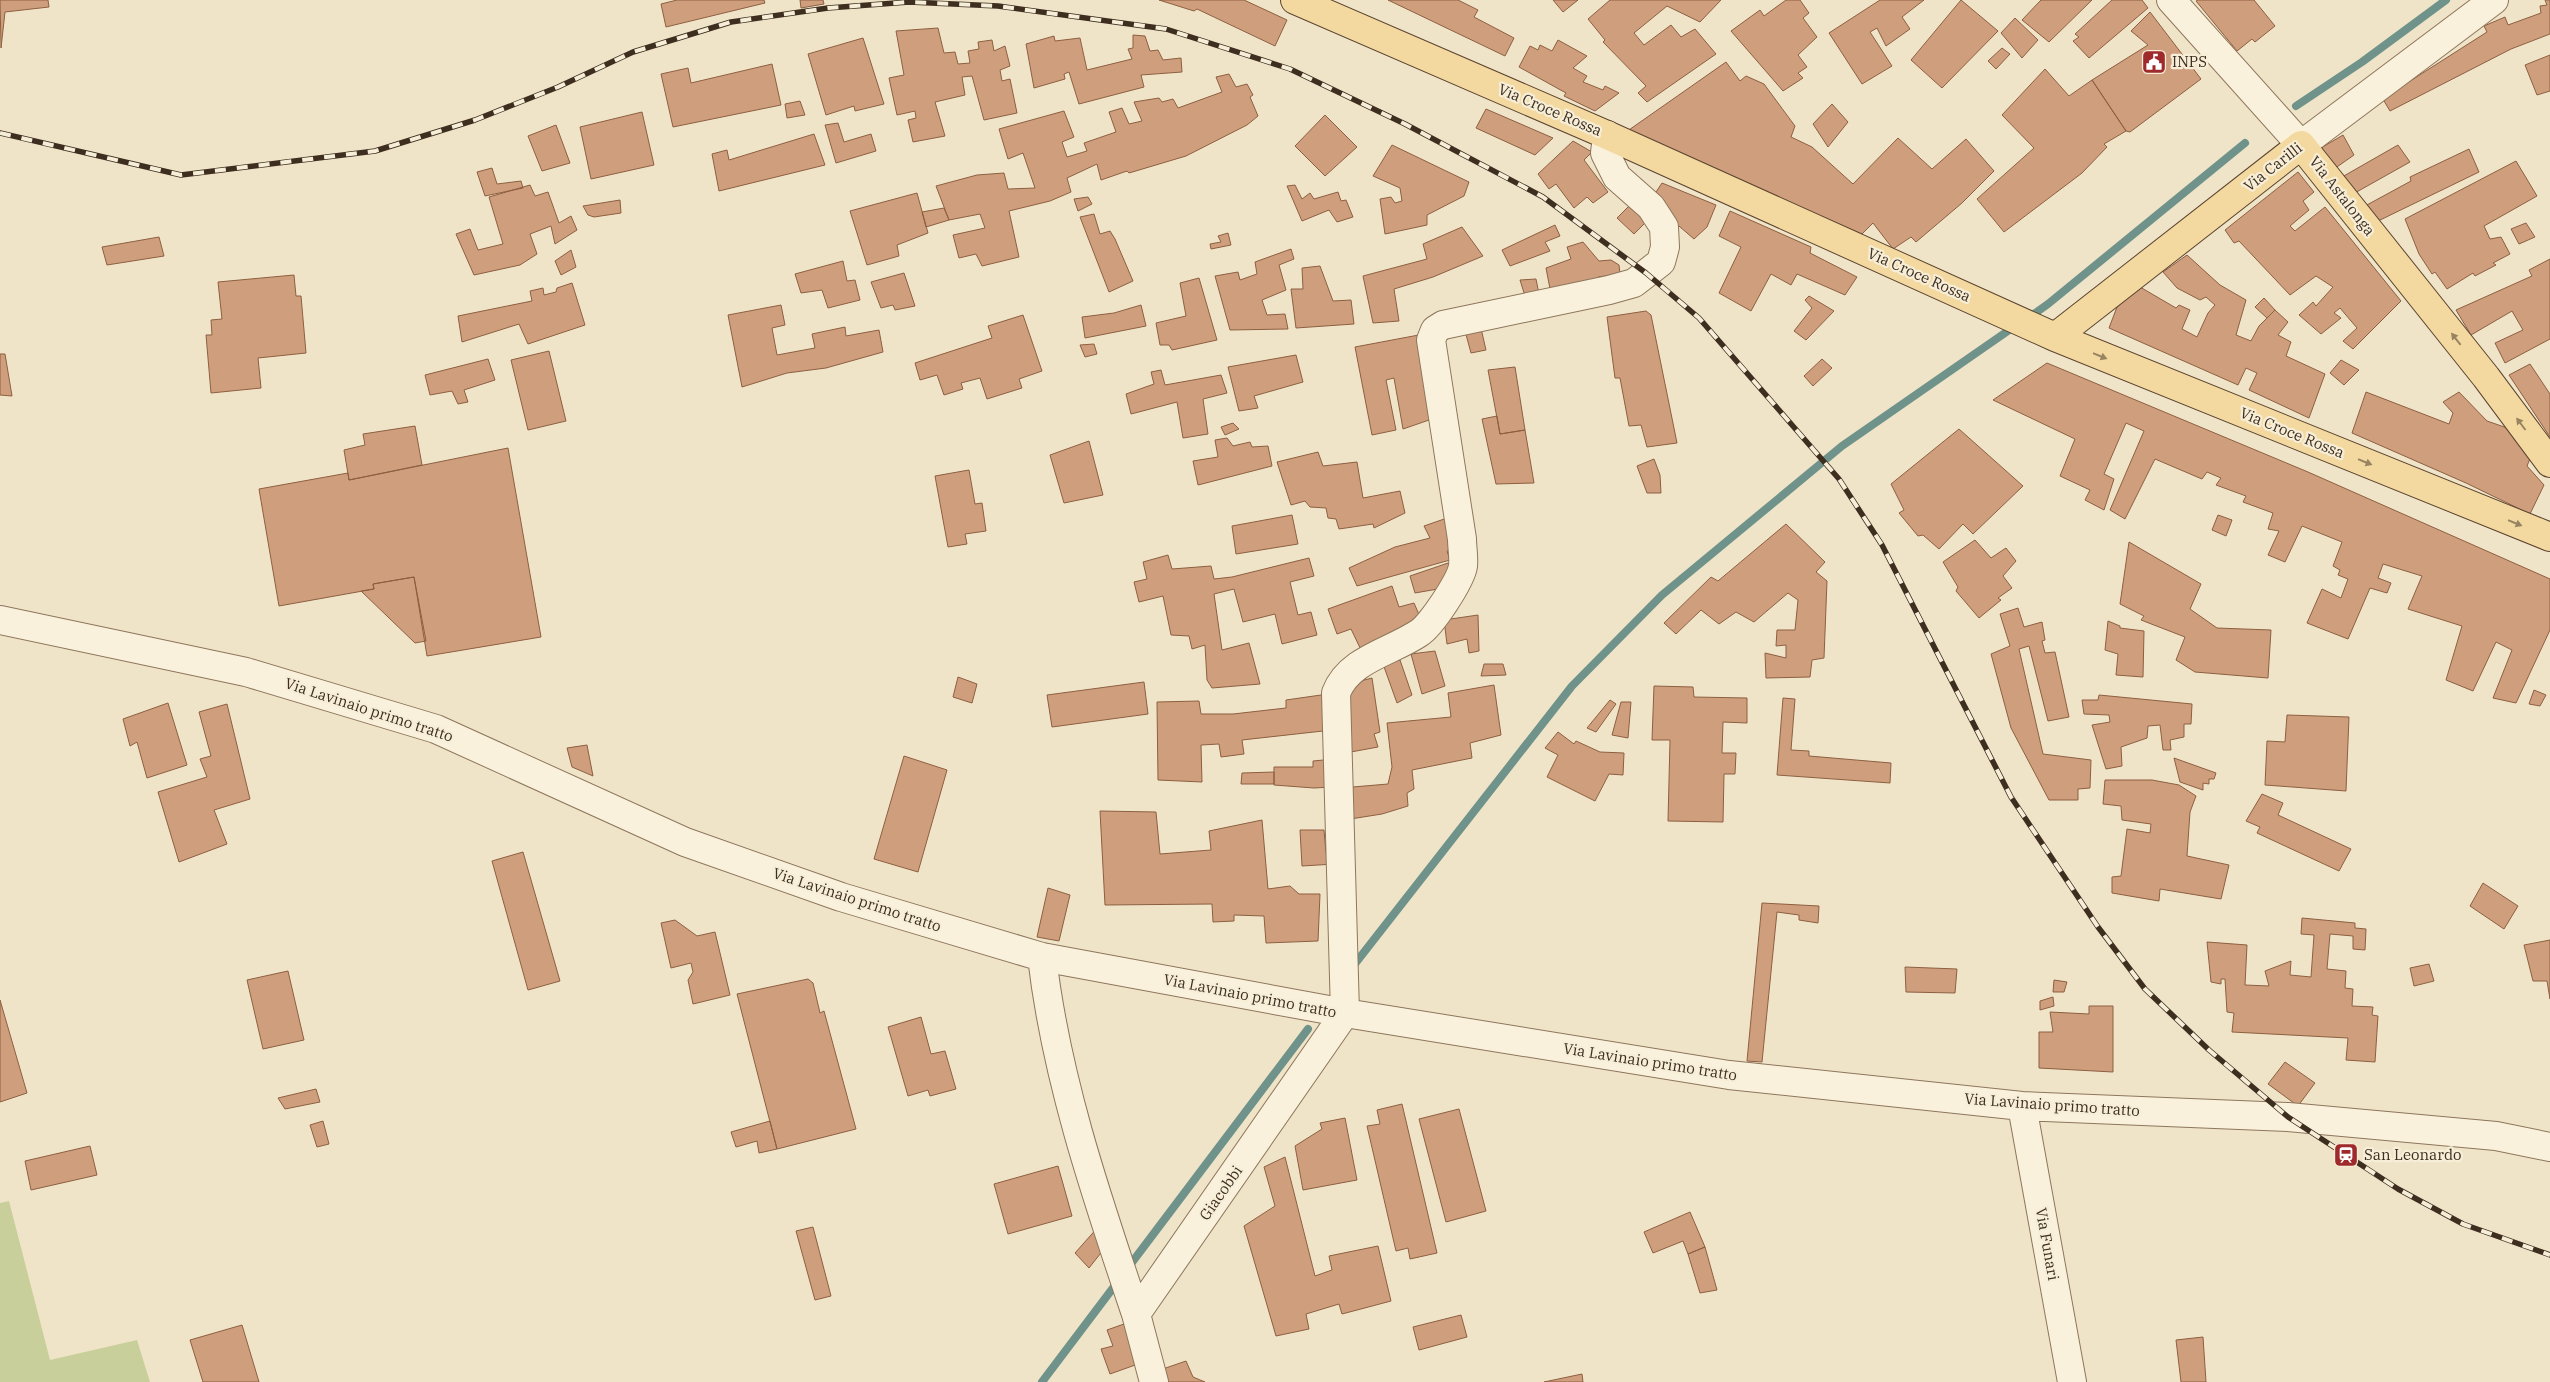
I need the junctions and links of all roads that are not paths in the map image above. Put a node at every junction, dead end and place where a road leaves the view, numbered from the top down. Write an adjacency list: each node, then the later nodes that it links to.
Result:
1 (1295, 0): 4 (main road, Via Croce Rossa)
2 (2171, 0): 5 (street, Via Astalonga)
3 (2494, 0): 5 (street, Via Carilli)
4 (1607, 136): 6 (main road, Via Croce Rossa); 11 (street)
5 (2302, 145): 6 (main road, Via Carilli); 7 (main road, Via Astalonga, one-way to 5)
6 (2049, 334): 8 (main road, Via Croce Rossa, one-way to 8)
7 (2550, 463)
8 (2550, 537)
9 (0, 620): 10 (street, Via Lavinaio primo tratto)
10 (1042, 957): 11 (street, Via Lavinaio primo tratto); 14 (street)
11 (1345, 1014): 12 (street, Via Lavinaio primo tratto); 14 (street, Giacobbi)
12 (2022, 1106): 13 (street, Via Lavinaio primo tratto); 16 (street, Via Funari)
13 (2550, 1147)
14 (1133, 1303): 15 (street)
15 (1154, 1382)
16 (2072, 1382)

